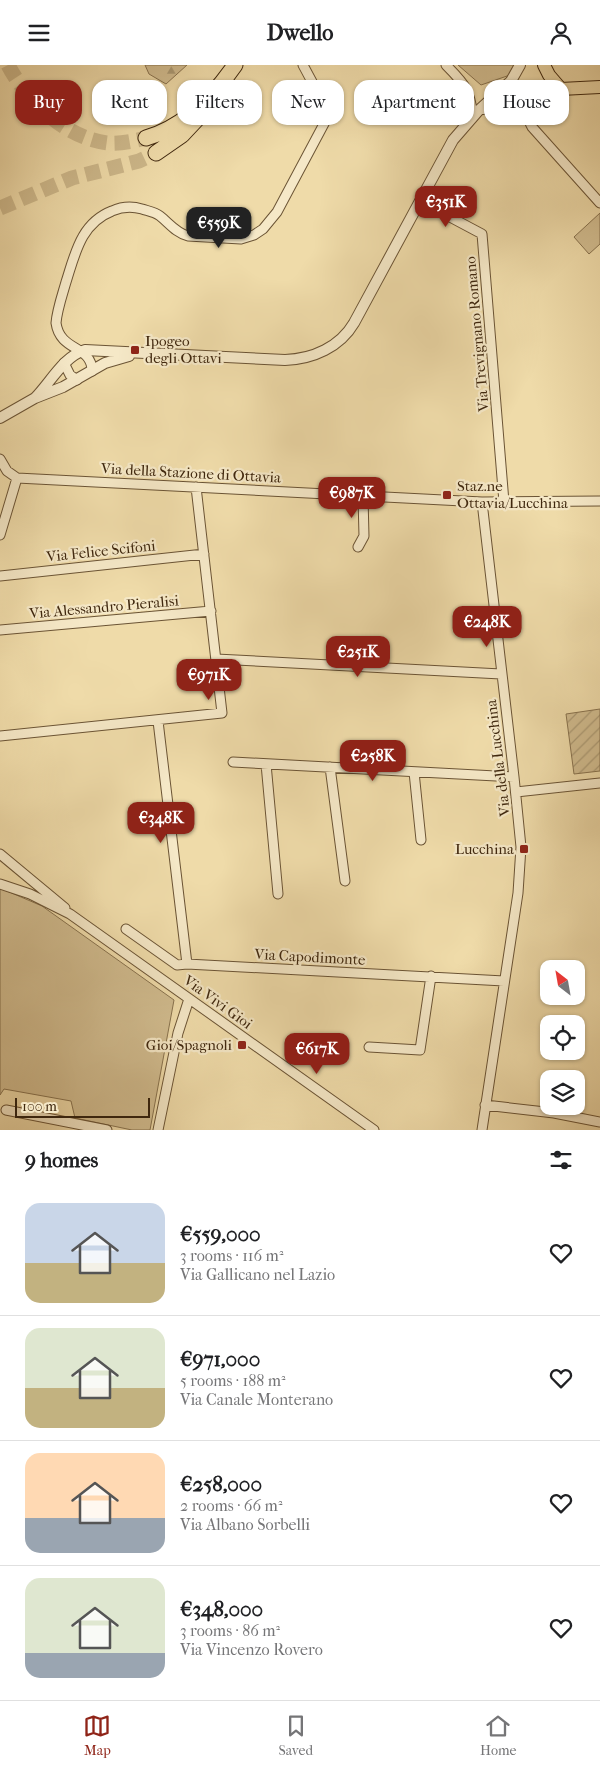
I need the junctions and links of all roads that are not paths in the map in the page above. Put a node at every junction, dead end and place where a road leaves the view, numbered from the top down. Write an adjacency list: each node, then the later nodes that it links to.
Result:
1 (235, 65): 6 (highway)
2 (303, 65): 19 (street)
3 (446, 65): 11 (street)
4 (520, 65): 11 (street)
5 (544, 65): 7 (main road)
6 (224, 80)
7 (553, 80)
8 (600, 87): 9 (main road)
9 (569, 89)
10 (484, 111): 11 (street)
11 (476, 114): 17 (street)
12 (177, 124): 15 (highway)
13 (192, 125): 16 (highway)
14 (531, 125): 18 (street)
15 (146, 138)
16 (156, 153)
17 (420, 201): 20 (street); 32 (street, Via Trevignano Romano)
18 (600, 203)
19 (81, 351): 20 (street); 21 (street); 22 (street)
20 (135, 354): 22 (street)
21 (64, 363): 23 (street); 24 (street)
22 (92, 371): 23 (street)
23 (77, 380): 24 (street)
24 (35, 398): 25 (street)
25 (0, 418)
26 (0, 459): 27 (street)
27 (17, 478): 28 (street, Via della Stazione di Ottavia); 33 (street)
28 (196, 487): 29 (street, Via della Stazione di Ottavia); 35 (street)
29 (364, 497): 31 (street, Via della Stazione di Ottavia); 34 (street)
30 (600, 501): 32 (street, Via della Stazione di Ottavia)
31 (482, 502): 32 (street, Via della Stazione di Ottavia); 40 (street, Via della Lucchina)
32 (504, 502)
33 (0, 535)
34 (358, 547)
35 (204, 554): 36 (street, Via Felice Scifoni); 37 (street)
36 (0, 576)
37 (211, 611): 38 (street, Via Alessandro Pieralisi); 39 (street)
38 (0, 630)
39 (216, 659): 40 (street); 41 (street)
40 (502, 674): 47 (street, Via della Lucchina)
41 (158, 721): 42 (street); 57 (street)
42 (0, 736)
43 (233, 762): 44 (street)
44 (266, 763): 45 (street); 54 (street)
45 (330, 767): 46 (street); 52 (street)
46 (414, 772): 47 (street); 50 (street)
47 (514, 777): 49 (street, Via della Lucchina)
48 (600, 783): 49 (street)
49 (516, 792): 59 (street, Via della Lucchina)
50 (421, 840)
51 (0, 854): 55 (street, Via Vivi Gioi)
52 (345, 881)
53 (0, 884): 55 (street, Via Vivi Gioi)
54 (278, 894)
55 (70, 914): 60 (street, Via Vivi Gioi)
56 (126, 929): 57 (street, Via Capodimonte)
57 (187, 964): 58 (street, Via Capodimonte)
58 (431, 976): 59 (street, Via Capodimonte); 61 (street)
59 (504, 981): 62 (street, Via della Lucchina)
60 (189, 999): 66 (street); 67 (street, Via Vivi Gioi)
61 (369, 1047)
62 (485, 1105): 64 (street); 68 (street, Via della Lucchina)
63 (6, 1110): 65 (street)
64 (600, 1122)
65 (107, 1130)
66 (158, 1130)
67 (374, 1130)
68 (482, 1130)

